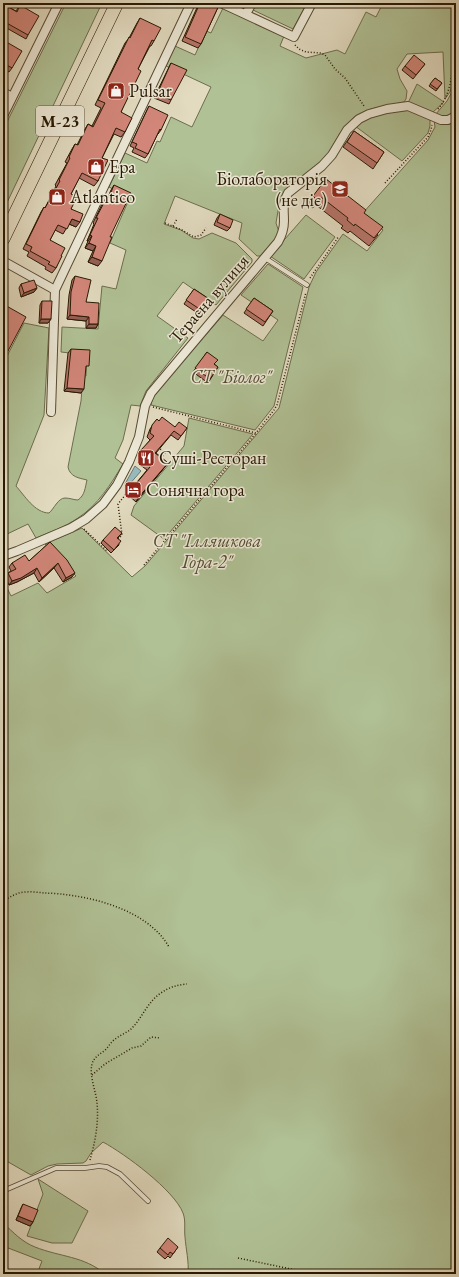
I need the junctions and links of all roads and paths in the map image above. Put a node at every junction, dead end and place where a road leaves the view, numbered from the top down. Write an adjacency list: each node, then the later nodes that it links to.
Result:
1 (59, 3): 13 (street)
2 (117, 3): 24 (highway, М-23)
3 (191, 3): 28 (street)
4 (221, 3): 8 (street)
5 (252, 3): 8 (street)
6 (312, 3): 9 (street)
7 (456, 9): 10 (path)
8 (246, 14): 9 (street)
9 (294, 37): 14 (path)
10 (454, 83)
11 (452, 88): 16 (path)
12 (3, 92): 13 (street)
13 (12, 97): 15 (street)
14 (369, 114): 16 (street, Терасна вулиця); 25 (street, Терасна вулиця)
15 (3, 116)
16 (432, 116): 17 (street, Терасна вулиця); 18 (path)
17 (456, 116)
18 (385, 183)
19 (178, 219): 21 (path)
20 (166, 223): 21 (path)
21 (173, 226): 22 (path)
22 (206, 228)
23 (339, 236): 27 (path)
24 (3, 239)
25 (265, 258): 27 (lane); 29 (street, Терасна вулиця)
26 (3, 261): 28 (street)
27 (307, 286): 31 (path)
28 (55, 290): 30 (street)
29 (146, 406): 31 (path); 38 (street, Терасна вулиця)
30 (51, 412)
31 (256, 433): 39 (path)
32 (156, 446): 33 (path)
33 (158, 461)
34 (126, 494): 36 (path)
35 (82, 527): 37 (path)
36 (117, 540)
37 (112, 546)
38 (3, 556)
39 (144, 565)
40 (3, 902): 41 (path)
41 (169, 947)
42 (187, 984): 44 (path)
43 (160, 1038): 44 (path)
44 (92, 1075): 45 (path)
45 (85, 1168): 46 (lane); 47 (lane)
46 (3, 1191)
47 (148, 1201)
48 (238, 1258): 49 (path)
49 (315, 1274)

